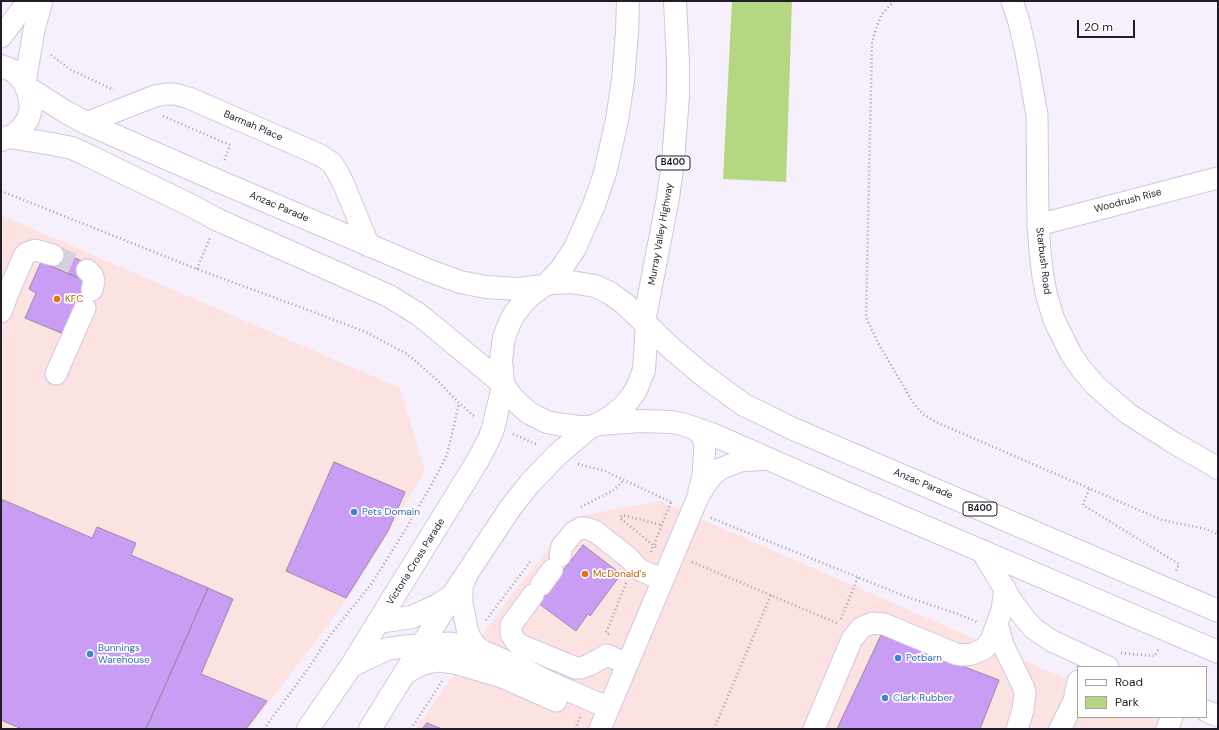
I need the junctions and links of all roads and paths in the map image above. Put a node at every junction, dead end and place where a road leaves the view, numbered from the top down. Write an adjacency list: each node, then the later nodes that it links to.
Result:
1 (28, 1): 7 (street)
2 (42, 1): 9 (street)
3 (628, 1): 16 (main road)
4 (675, 1): 19 (main road, Murray Valley Highway / B400)
5 (894, 1): 30 (path)
6 (1012, 1): 13 (street, Starbush Road)
7 (1, 37)
8 (1, 66): 9 (main road, Anzac Parade)
9 (26, 85): 10 (main road, Anzac Parade); 11 (main road)
10 (86, 123): 14 (main road, Anzac Parade); 14 (street, Barmah Place)
11 (4, 140): 21 (main road)
12 (1218, 178): 13 (street, Woodrush Rise)
13 (1038, 225): 26 (street, Starbush Road)
14 (369, 246): 16 (main road, Anzac Parade)
15 (53, 255): 18 (street)
16 (545, 286): 19 (main road, B400); 21 (main road, Victoria Cross Parade)
17 (88, 289): 20 (street)
18 (1, 312)
19 (646, 324): 23 (main road, B400); 39 (main road, Anzac Parade / B400)
20 (56, 374)
21 (503, 385): 23 (main road); 40 (main road, Victoria Cross Parade)
22 (459, 403): 58 (path)
23 (593, 426): 24 (main road); 36 (main road)
24 (696, 429): 25 (main road); 27 (street)
25 (768, 459): 27 (street); 32 (main road)
26 (1218, 469)
27 (698, 497): 33 (street)
28 (671, 502): 29 (path)
29 (662, 525): 31 (path); 31 (path)
30 (1218, 534)
31 (653, 545): 33 (path); 34 (path)
32 (981, 550): 37 (street); 45 (main road)
33 (674, 554): 35 (street); 38 (path)
34 (643, 571): 35 (street); 46 (path); 46 (street)
35 (663, 580): 48 (street)
36 (462, 582): 40 (main road); 43 (main road); 44 (street)
37 (1005, 588): 42 (street); 47 (street)
38 (771, 596): 41 (path); 61 (path)
39 (1218, 611)
40 (378, 622): 49 (main road, Victoria Cross Parade)
41 (839, 624)
42 (997, 624): 62 (street); 63 (street)
43 (423, 645): 44 (street); 49 (main road); 51 (main road)
44 (483, 651): 56 (street)
45 (1218, 652)
46 (607, 655): 48 (street)
47 (1081, 661): 50 (street)
48 (627, 664): 56 (street)
49 (351, 666): 59 (main road, Victoria Cross Parade)
50 (1104, 666)
51 (405, 674): 57 (street); 60 (main road)
52 (1077, 686): 64 (street)
53 (1207, 711): 54 (street)
54 (1218, 716)
55 (1172, 718): 65 (street)
56 (604, 719): 57 (street)
57 (579, 721)
58 (264, 729)
59 (308, 729)
60 (370, 729)
61 (714, 729)
62 (814, 729)
63 (1017, 729)
64 (1060, 729)
65 (1166, 729)

